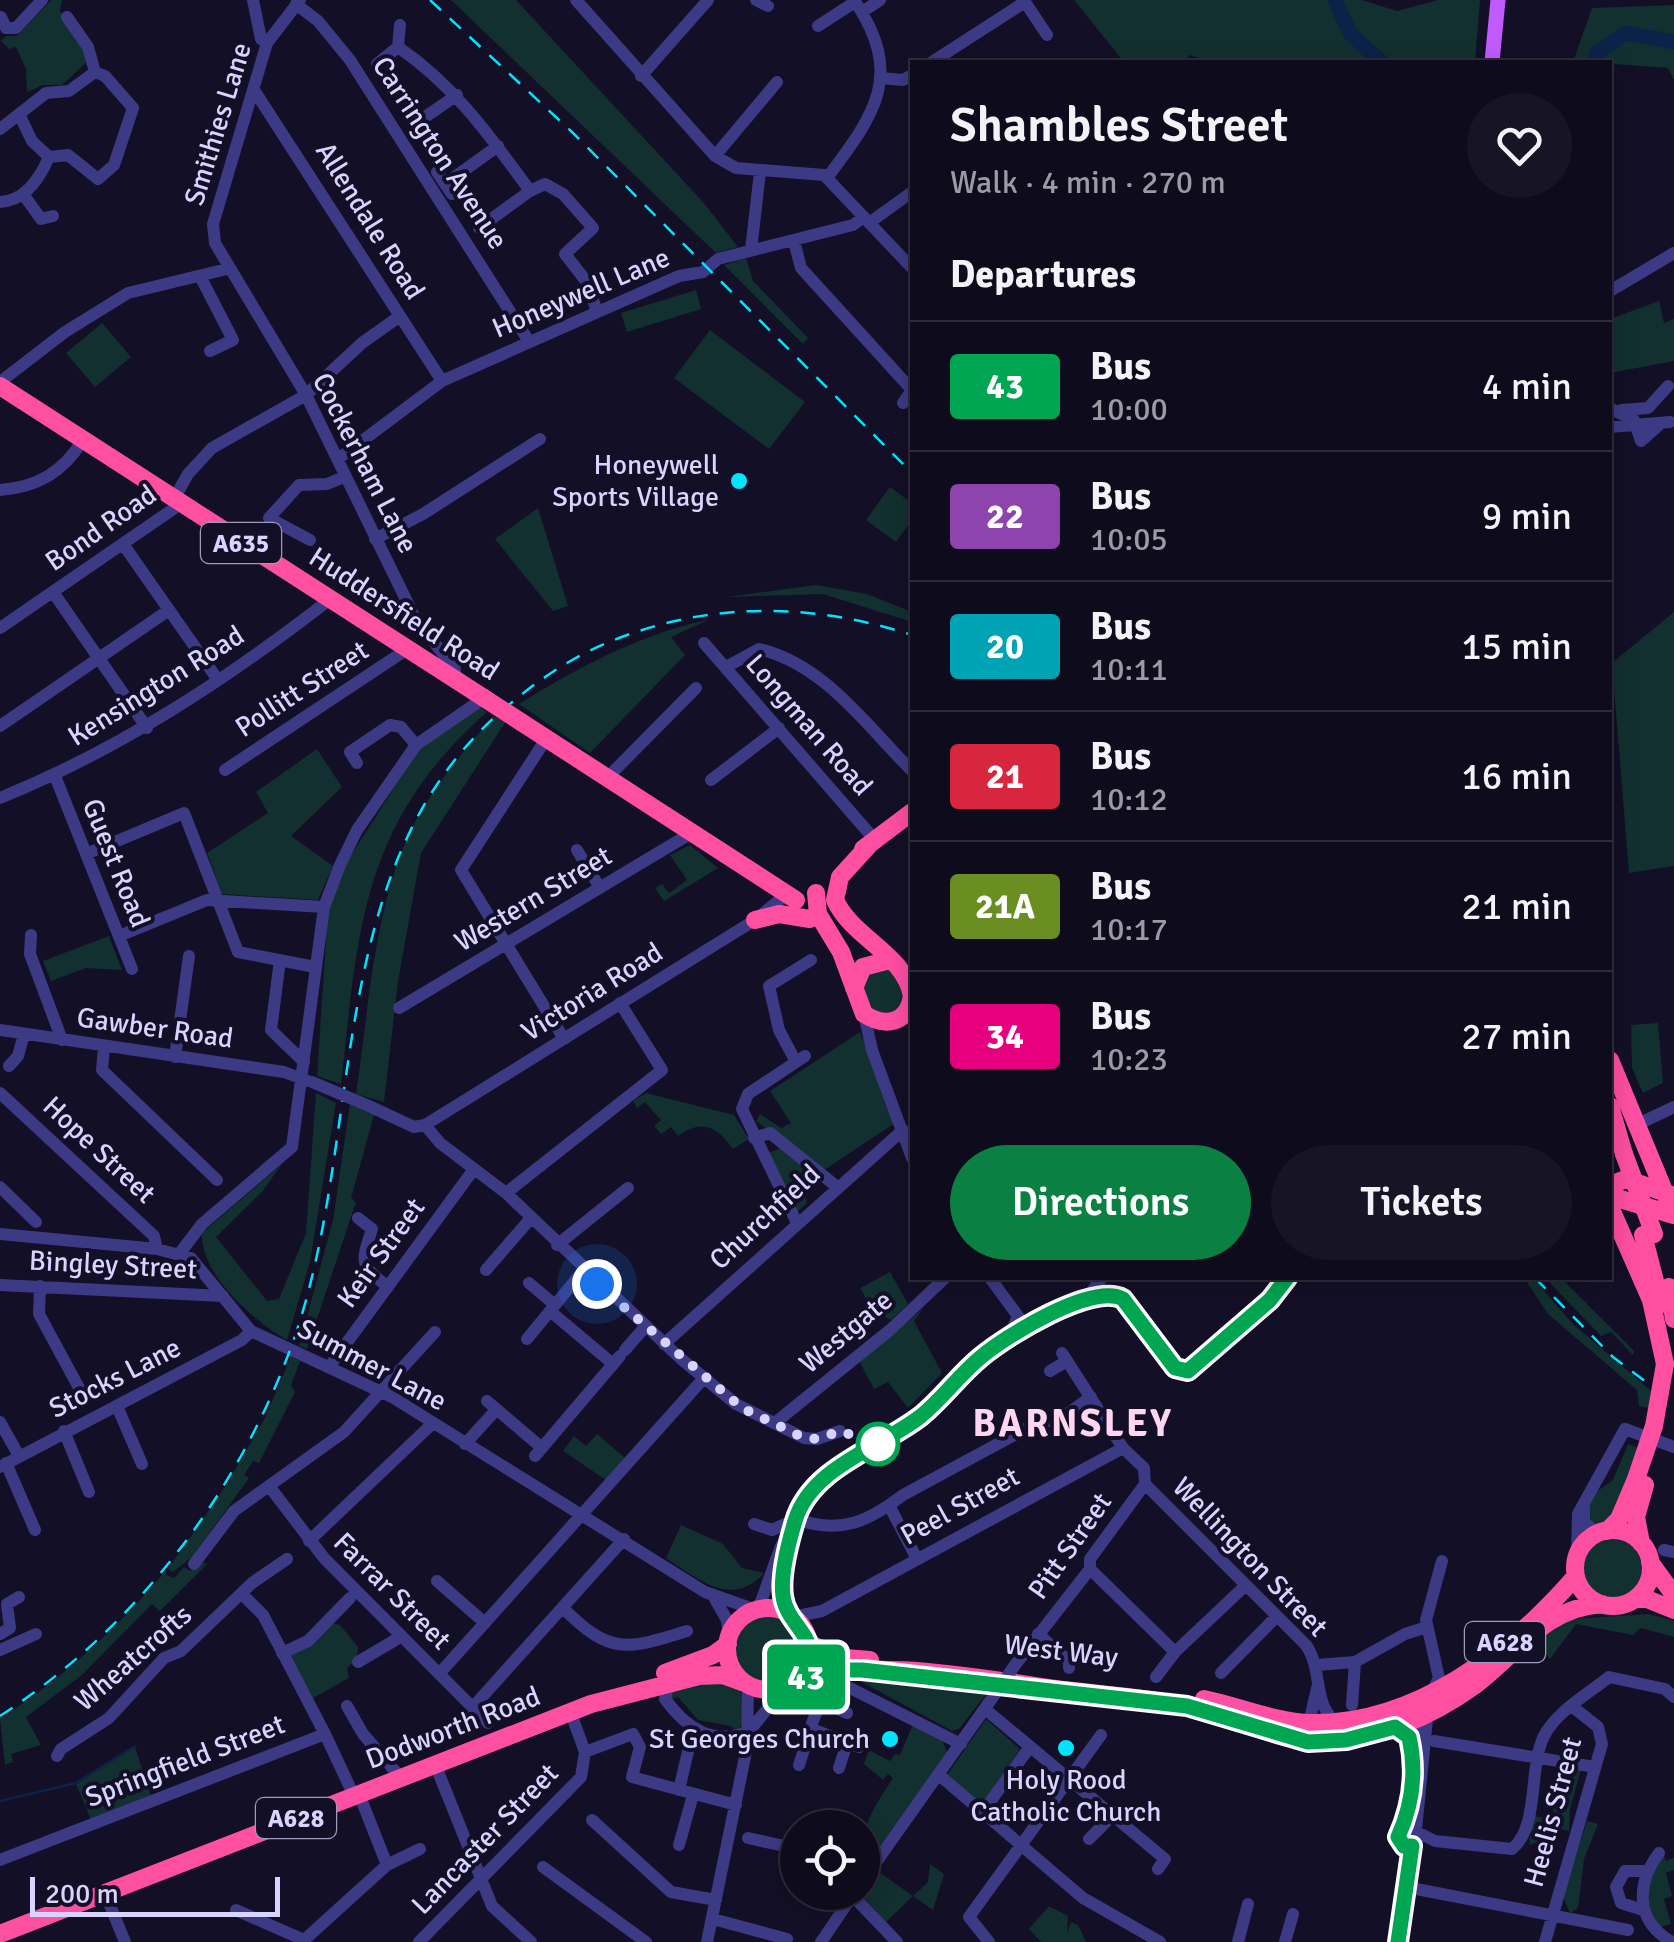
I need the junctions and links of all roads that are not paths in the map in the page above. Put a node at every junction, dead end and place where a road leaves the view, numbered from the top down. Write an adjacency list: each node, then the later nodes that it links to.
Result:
1 (42, 0): 13 (street)
2 (253, 0): 15 (street)
3 (576, 0): 22 (street)
4 (708, 0): 22 (street)
5 (880, 0): 9 (street)
6 (1488, 0): 18 (main road)
7 (1498, 0): 19 (main road)
8 (298, 2): 15 (street, Smithies Lane); 53 (street, Carrington Avenue)
9 (857, 4): 12 (street); 24 (street)
10 (67, 17): 21 (street)
11 (400, 25): 16 (street)
12 (818, 26)
13 (2, 27)
14 (1047, 35): 17 (street)
15 (267, 43): 26 (street, Smithies Lane)
16 (398, 48): 20 (street); 27 (street)
17 (935, 60)
18 (1484, 60)
19 (1492, 60)
20 (378, 64)
21 (95, 72): 28 (street); 33 (street)
22 (642, 76): 32 (street)
23 (910, 76): 24 (street)
24 (881, 78): 35 (street)
25 (776, 82): 32 (street)
26 (254, 90): 48 (street, Smithies Lane); 52 (street, Allendale Road)
27 (458, 96): 29 (street); 31 (street)
28 (19, 114): 30 (street); 33 (street)
29 (415, 124)
30 (0, 129)
31 (498, 146): 36 (street); 37 (street)
32 (715, 156): 34 (street)
33 (50, 157): 39 (street)
34 (760, 172): 35 (street); 45 (street)
35 (827, 178): 41 (street)
36 (445, 183)
37 (530, 191): 43 (street); 51 (street)
38 (910, 193): 41 (street, Honeywell Lane)
39 (22, 194): 40 (street); 42 (street)
40 (0, 202)
41 (867, 220): 44 (street, Honeywell Lane); 47 (street)
42 (43, 222)
43 (479, 228)
44 (794, 241): 45 (street, Honeywell Lane); 58 (street)
45 (750, 250): 51 (street, Honeywell Lane)
46 (1674, 253): 50 (street)
47 (910, 266)
48 (227, 269): 49 (street); 60 (street, Cockerham Lane)
49 (200, 276): 54 (street); 56 (street)
50 (1612, 290)
51 (597, 311): 53 (street, Honeywell Lane)
52 (400, 316): 55 (street, Allendale Road); 60 (street, Bond Road)
53 (528, 340): 55 (street, Honeywell Lane)
54 (210, 352)
55 (442, 381): 69 (street, Honeywell Lane)
56 (0, 384): 68 (highway, Huddersfield Road / A635)
57 (1668, 386): 62 (street)
58 (910, 388)
59 (910, 393): 61 (street)
60 (306, 395): 69 (street, Cockerham Lane); 72 (street, Bond Road)
61 (902, 403)
62 (1612, 411)
63 (1612, 413): 66 (street)
64 (1665, 423): 66 (street)
65 (1612, 427): 66 (street)
66 (1636, 431)
67 (540, 438): 73 (street)
68 (83, 440): 71 (street); 72 (highway, Huddersfield Road / A635)
69 (338, 459): 70 (street, Cockerham Lane)
70 (344, 477): 73 (street, Cockerham Lane); 74 (street)
71 (0, 490)
72 (178, 501): 75 (street, Bond Road); 77 (highway, Huddersfield Road / A635)
73 (375, 539): 84 (street, Cockerham Lane)
74 (310, 540)
75 (123, 544): 76 (street, Bond Road); 78 (street)
76 (52, 592): 79 (street, Bond Road); 82 (street)
77 (328, 600): 81 (highway, Huddersfield Road / A635); 85 (street, Kensington Road)
78 (169, 610): 82 (street); 85 (street)
79 (0, 628)
80 (704, 643): 83 (street, Longman Road)
81 (406, 650): 84 (highway, Huddersfield Road / A635); 95 (street, Pollitt Street)
82 (98, 658): 88 (street); 89 (street)
83 (726, 668): 90 (street, Longman Road); 94 (street)
84 (455, 679): 87 (highway, Huddersfield Road / A635)
85 (218, 680): 89 (street, Kensington Road)
86 (696, 688): 97 (street)
87 (484, 698): 91 (highway, Huddersfield Road / A635, bridge); 92 (street)
88 (0, 726)
89 (147, 728): 96 (street, Kensington Road)
90 (779, 728): 98 (street); 102 (street, Longman Road)
91 (546, 739): 97 (highway, Huddersfield Road / A635); 114 (street)
92 (416, 745): 93 (street); 109 (street)
93 (357, 763)
94 (910, 769)
95 (224, 770)
96 (54, 776): 99 (street, Kensington Road); 104 (street, Guest Road)
97 (607, 778): 101 (highway, Huddersfield Road / A635)
98 (711, 780)
99 (0, 798)
100 (910, 813): 102 (highway)
101 (692, 832): 105 (street, Western Street); 107 (highway, Huddersfield Road / A635)
102 (873, 841): 106 (highway); 118 (highway)
103 (577, 850): 105 (street)
104 (86, 854): 108 (street); 113 (street, Guest Road)
105 (600, 888): 114 (street, Western Street)
106 (816, 894): 107 (highway); 110 (highway)
107 (789, 899): 110 (highway, A635); 111 (street, Victoria Road)
108 (218, 900): 109 (street); 113 (street); 116 (street)
109 (324, 907): 119 (street)
110 (814, 916): 111 (highway); 118 (highway, A635); 121 (highway, A635)
111 (755, 920): 123 (street, Victoria Road)
112 (30, 935): 129 (street)
113 (118, 936): 120 (street, Guest Road)
114 (506, 944): 124 (street, Western Street); 130 (street)
115 (189, 956): 132 (street)
116 (280, 960): 119 (street); 133 (street)
117 (812, 960): 143 (street)
118 (896, 964): 121 (highway); 122 (highway)
119 (315, 967): 133 (street)
120 (132, 969)
121 (854, 988): 126 (highway, A635)
122 (910, 992)
123 (620, 1004): 130 (street, Victoria Road); 155 (street)
124 (399, 1008)
125 (910, 1009): 126 (highway)
126 (864, 1014): 142 (street)
127 (0, 1030): 128 (street, Gawber Road)
128 (24, 1034): 129 (street, Gawber Road); 134 (street)
129 (62, 1040): 131 (street, Gawber Road)
130 (564, 1040): 140 (street, Victoria Road)
131 (104, 1047): 132 (street, Gawber Road); 149 (street)
132 (174, 1057): 136 (street, Gawber Road)
133 (304, 1062): 136 (street)
134 (8, 1066)
135 (1612, 1066): 141 (highway)
136 (307, 1080): 140 (street, Gawber Road, bridge); 168 (street)
137 (0, 1092): 167 (street, Hope Street)
138 (1674, 1108): 141 (street)
139 (1612, 1122): 147 (highway)
140 (425, 1124): 148 (street)
141 (1634, 1126): 154 (highway)
142 (898, 1133): 145 (street); 150 (street, Churchfield)
143 (754, 1138): 144 (street); 146 (street)
144 (784, 1142): 146 (street); 150 (street)
145 (910, 1149)
146 (760, 1152): 163 (street)
147 (1617, 1161): 151 (highway); 154 (highway); 165 (highway, bridge)
148 (474, 1169): 155 (street); 178 (street, Keir Street)
149 (217, 1180)
150 (836, 1186): 163 (street, Churchfield)
151 (1612, 1186)
152 (0, 1187): 162 (street)
153 (628, 1188): 166 (street)
154 (1663, 1189): 157 (highway); 159 (highway)
155 (506, 1194): 161 (street)
156 (1612, 1197): 157 (highway)
157 (1646, 1206): 159 (highway)
158 (1612, 1211): 194 (highway)
159 (1674, 1215)
160 (358, 1218): 178 (street)
161 (531, 1218): 166 (street); 169 (street)
162 (36, 1222)
163 (797, 1222): 189 (street, Churchfield)
164 (0, 1234): 167 (street)
165 (1648, 1234): 184 (highway); 194 (highway)
166 (557, 1245): 170 (street)
167 (157, 1249): 168 (street)
168 (180, 1253): 180 (street, Summer Lane)
169 (486, 1270)
170 (584, 1271): 181 (street); 185 (street)
171 (943, 1280): 201 (street, Westgate)
172 (991, 1280): 182 (street)
173 (1100, 1280): 179 (street)
174 (1285, 1280): 179 (street)
175 (528, 1283): 181 (street)
176 (0, 1285): 177 (street, Bingley Street)
177 (40, 1286): 180 (street, Bingley Street); 198 (street)
178 (388, 1287): 192 (street, Keir Street)
179 (1089, 1295): 183 (street)
180 (223, 1296): 186 (street, Summer Lane)
181 (553, 1308): 188 (street); 191 (street)
182 (1018, 1316): 183 (street); 190 (street)
183 (1050, 1316): 190 (street)
184 (1674, 1319)
185 (645, 1327): 189 (street); 191 (street)
186 (251, 1331): 192 (street, Summer Lane); 199 (street, Stocks Lane)
187 (435, 1332): 196 (street)
188 (527, 1339)
189 (664, 1344): 195 (street)
190 (997, 1344): 218 (street)
191 (619, 1357): 205 (street)
192 (329, 1367): 196 (street, Summer Lane)
193 (1050, 1371): 197 (street, Wellington Street)
194 (1670, 1373): 211 (highway, bridge)
195 (704, 1378): 201 (street); 217 (street)
196 (383, 1393): 202 (street, Summer Lane); 213 (street)
197 (1092, 1397): 206 (street, Wellington Street); 216 (street)
198 (85, 1398)
199 (118, 1406): 203 (street, Stocks Lane); 209 (street)
200 (0, 1422): 208 (street)
201 (776, 1422): 204 (street)
202 (432, 1423): 205 (street, Summer Lane); 224 (street)
203 (64, 1431): 208 (street, Stocks Lane); 214 (street)
204 (840, 1431)
205 (465, 1444): 217 (street, Summer Lane)
206 (1123, 1448): 212 (street, Wellington Street); 230 (street, Peel Street)
207 (1674, 1448): 215 (street)
208 (20, 1456): 210 (street, Stocks Lane)
209 (142, 1464)
210 (3, 1465): 220 (street)
211 (1640, 1482): 222 (highway); 225 (highway)
212 (1145, 1484): 233 (street, Pitt Street); 236 (street, Wellington Street)
213 (269, 1486): 224 (street, Farrar Street); 232 (street)
214 (89, 1492)
215 (1584, 1505): 222 (street); 227 (street)
216 (891, 1509): 218 (street); 230 (street)
217 (582, 1514): 223 (street, Summer Lane); 250 (street)
218 (795, 1522): 221 (street); 226 (street); 248 (street)
219 (754, 1524): 221 (street)
220 (35, 1530)
221 (772, 1530): 226 (street)
222 (1602, 1532): 225 (highway); 227 (highway)
223 (624, 1540): 240 (street, Summer Lane); 244 (street)
224 (309, 1542): 256 (street, Farrar Street)
225 (1642, 1543): 228 (highway)
226 (781, 1546): 245 (street)
227 (1578, 1554): 234 (highway)
228 (1663, 1555): 238 (highway); 242 (highway)
229 (286, 1559): 237 (street, Wheatcrofts)
230 (917, 1559): 246 (street, Peel Street)
231 (1442, 1562): 251 (street)
232 (194, 1564)
233 (1090, 1569): 255 (street, Pitt Street); 260 (street)
234 (1576, 1576): 243 (highway); 272 (highway, West Way / A628)
235 (436, 1580): 250 (street)
236 (1245, 1586): 249 (street, Wellington Street); 260 (street)
237 (242, 1594): 261 (street); 300 (street, Wheatcrofts)
238 (1674, 1594)
239 (19, 1597): 253 (street)
240 (713, 1597): 245 (street, Summer Lane); 257 (street)
241 (350, 1598): 261 (street)
242 (1635, 1599): 243 (highway); 247 (highway)
243 (1602, 1604): 272 (highway, West Way / A628)
244 (563, 1608): 252 (street); 283 (street)
245 (757, 1610): 248 (highway); 257 (highway)
246 (822, 1610): 248 (street, Peel Street); 258 (street)
247 (1674, 1610)
248 (792, 1616): 258 (highway)
249 (1276, 1617): 264 (street, Wellington Street); 267 (street)
250 (485, 1623): 268 (street)
251 (1427, 1627): 263 (street, Wellington Street); 266 (street)
252 (686, 1631)
253 (1, 1633)
254 (36, 1634): 259 (street)
255 (1038, 1634): 265 (street); 284 (street, Pitt Street, bridge)
256 (402, 1636): 262 (street); 268 (street, Farrar Street)
257 (728, 1640): 273 (highway); 279 (highway, Dodworth Road / A628)
258 (808, 1642): 274 (highway); 290 (highway, West Way / A628)
259 (0, 1650)
260 (1175, 1652): 269 (street)
261 (282, 1653): 295 (street)
262 (362, 1657)
263 (1355, 1662): 264 (street, Wellington Street); 270 (street)
264 (1316, 1665): 275 (street, Wellington Street)
265 (1070, 1668)
266 (1438, 1670): 272 (street); 287 (street)
267 (1222, 1673)
268 (439, 1674): 283 (street, Farrar Street)
269 (1156, 1677)
270 (1357, 1679): 276 (street); 280 (street)
271 (670, 1682): 273 (highway, Dodworth Road / A628); 279 (highway, Dodworth Road / A628); 292 (street)
272 (1467, 1682): 287 (highway, West Way / A628); 287 (street)
273 (747, 1684): 274 (highway); 294 (street)
274 (790, 1684): 291 (highway, West Way / A628); 294 (street)
275 (1317, 1688): 288 (street, Wellington Street); 290 (street, Wellington Street)
276 (1369, 1690)
277 (1674, 1696): 282 (street)
278 (821, 1701): 286 (street); 293 (street); 297 (street)
279 (591, 1704): 285 (highway, Dodworth Road / A628)
280 (1352, 1705)
281 (347, 1706): 308 (street)
282 (1573, 1706): 301 (street); 305 (street, Heelis Street)
283 (472, 1707): 289 (street, Farrar Street)
284 (990, 1709): 297 (street, Pitt Street); 298 (street)
285 (570, 1711): 299 (street, Lancaster Street); 303 (highway, Dodworth Road / A628)
286 (847, 1712)
287 (1426, 1715): 288 (highway, West Way / A628); 291 (highway, West Way / A628); 301 (street); 302 (street); 317 (street)
288 (1334, 1722): 290 (highway, West Way / A628)
289 (488, 1723)
290 (1306, 1723): 291 (street, West Way)
291 (1388, 1729): 302 (street)
292 (694, 1730): 294 (street); 310 (street)
293 (812, 1730): 304 (street); 306 (street)
294 (749, 1732): 312 (street)
295 (325, 1734): 311 (street, Springfield Street); 325 (street, Springfield Street)
296 (1101, 1735): 309 (street)
297 (961, 1744): 307 (street, Pitt Street)
298 (1029, 1748): 309 (street); 313 (street)
299 (586, 1752): 310 (street); 330 (street, Lancaster Street)
300 (56, 1756)
301 (1536, 1758): 305 (street); 317 (street)
302 (1413, 1762): 317 (street)
303 (435, 1764): 308 (highway, Dodworth Road / A628); 330 (street)
304 (799, 1765)
305 (1595, 1767): 341 (street, Heelis Street)
306 (839, 1768)
307 (939, 1775): 313 (street); 324 (street, Pitt Street)
308 (401, 1778): 311 (highway, Dodworth Road / A628)
309 (1065, 1780): 314 (street); 321 (street)
310 (686, 1792): 312 (street); 320 (street)
311 (356, 1795): 326 (street, Springfield Street); 332 (highway, Dodworth Road / A628)
312 (736, 1805): 334 (street)
313 (982, 1813): 321 (street)
314 (1111, 1817): 318 (street); 328 (street)
315 (592, 1820): 334 (street)
316 (748, 1838): 319 (street)
317 (1411, 1838): 331 (street)
318 (1089, 1839)
319 (780, 1844)
320 (679, 1845)
321 (1019, 1846): 333 (street); 356 (street)
322 (420, 1849): 326 (street)
323 (1659, 1853): 329 (street)
324 (880, 1857)
325 (0, 1860)
326 (387, 1865): 348 (street)
327 (543, 1867): 352 (street)
328 (1158, 1869)
329 (1646, 1871): 339 (street); 339 (street)
330 (481, 1878): 347 (street, Lancaster Street); 351 (street)
331 (1406, 1887): 341 (street); 360 (street)
332 (105, 1893): 345 (highway, Dodworth Road / A628); 350 (street)
333 (1083, 1898): 340 (street); 357 (street)
334 (716, 1900): 343 (street)
335 (1248, 1904): 358 (street)
336 (236, 1910): 348 (street)
337 (841, 1910): 354 (street)
338 (867, 1910): 355 (street)
339 (1643, 1910): 362 (street)
340 (1072, 1913)
341 (1551, 1913): 344 (street); 361 (street, Heelis Street)
342 (1293, 1914): 359 (street)
343 (713, 1919): 346 (street); 353 (street)
344 (1628, 1930)
345 (0, 1934): 349 (street)
346 (787, 1939)
347 (425, 1940)
348 (303, 1941)
349 (4, 1942)
350 (125, 1942)
351 (532, 1942)
352 (646, 1942)
353 (707, 1942)
354 (820, 1942)
355 (897, 1942)
356 (989, 1942)
357 (1160, 1942)
358 (1238, 1942)
359 (1285, 1942)
360 (1398, 1942)
361 (1544, 1942)
362 (1672, 1942)

